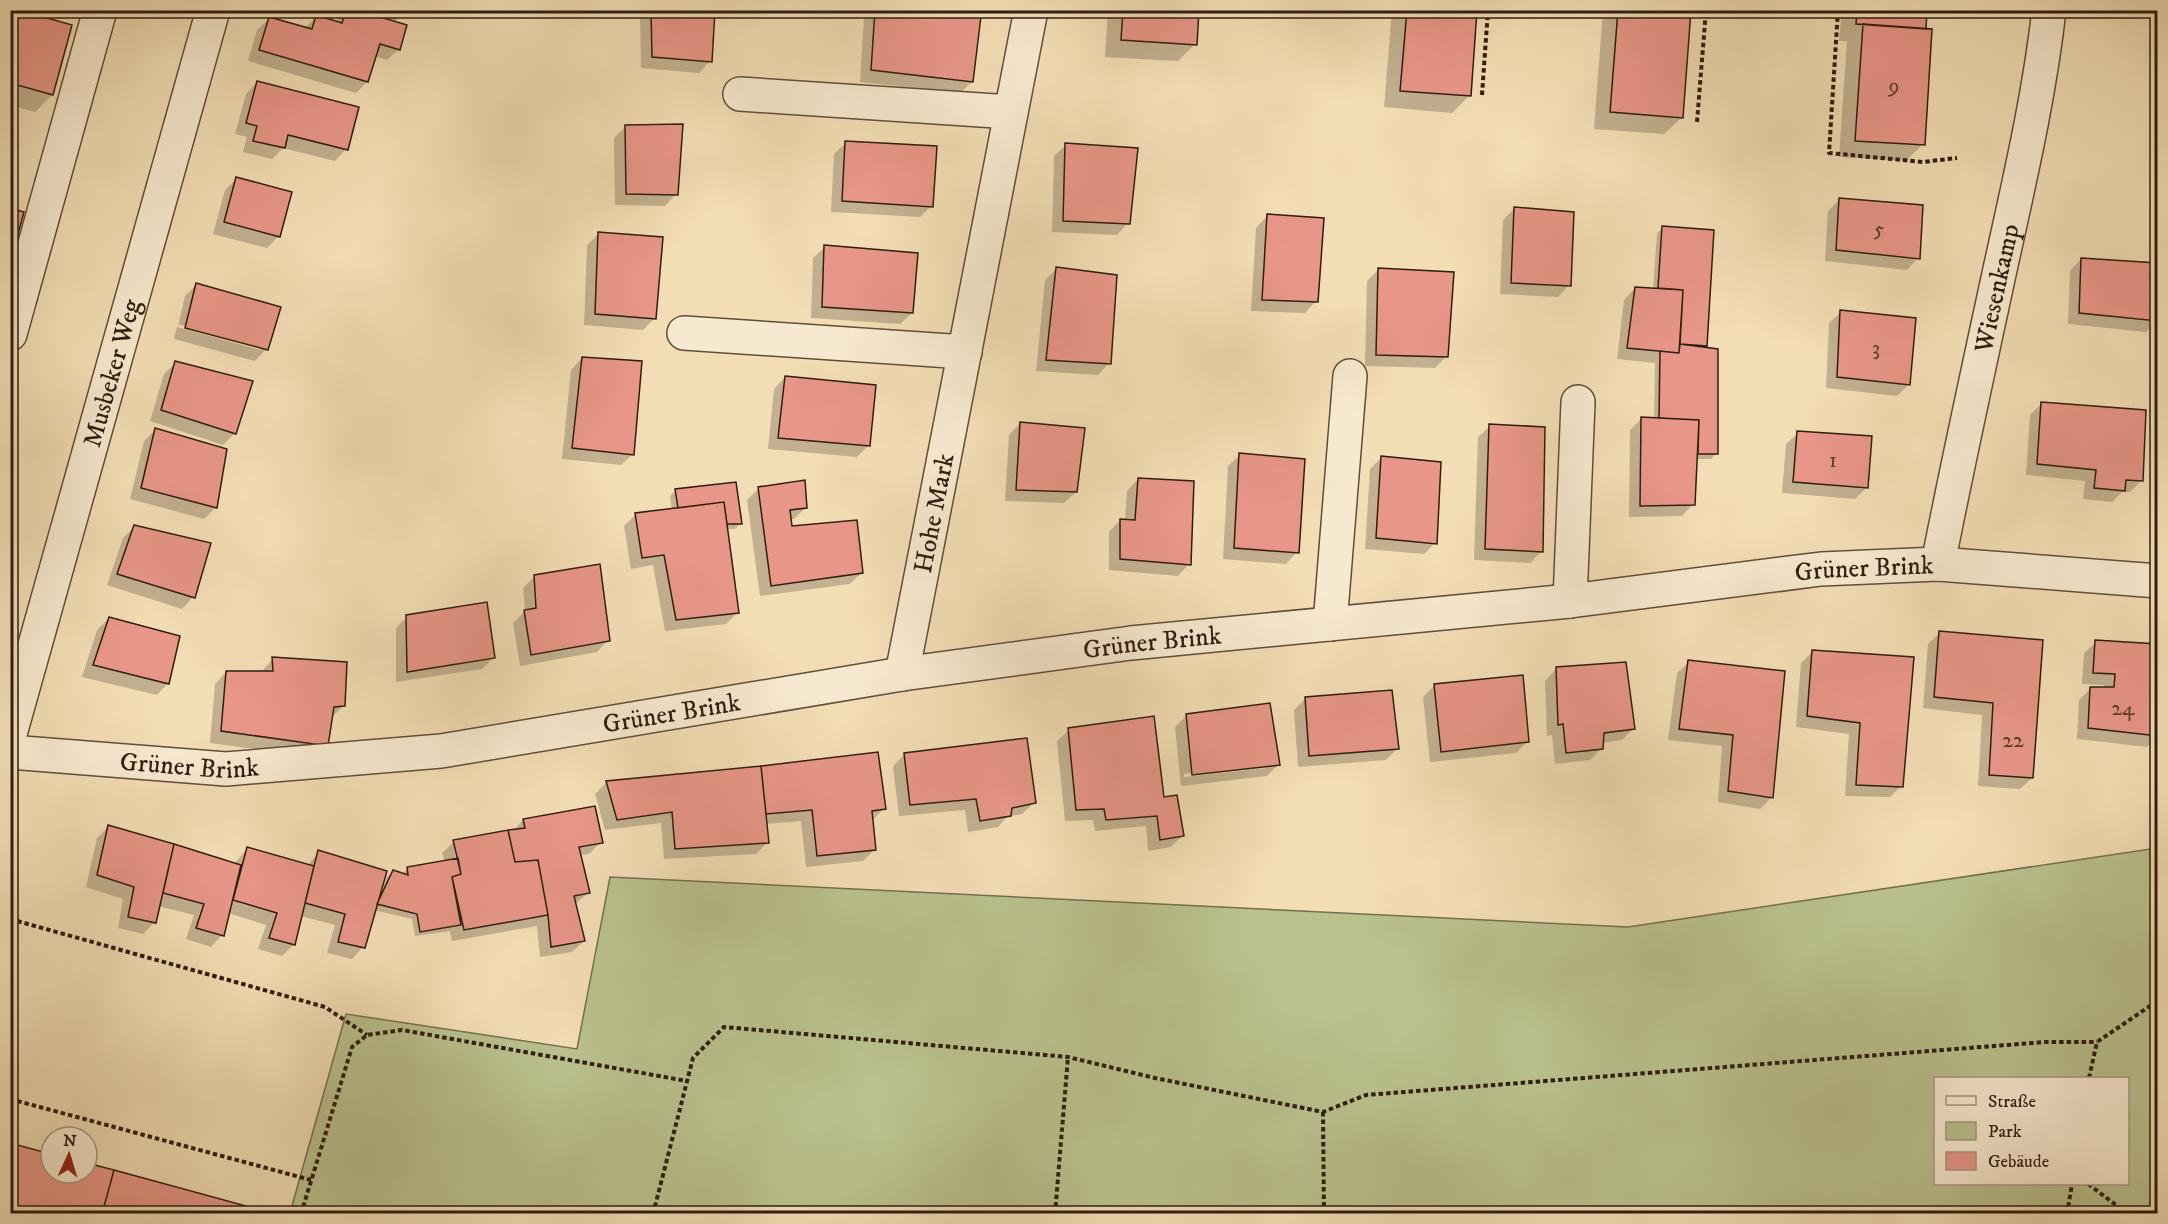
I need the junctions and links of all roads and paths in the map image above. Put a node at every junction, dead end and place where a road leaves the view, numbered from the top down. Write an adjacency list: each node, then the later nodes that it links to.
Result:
1 (100, 10): 14 (street)
2 (213, 10): 23 (street, Musbeker Weg)
3 (1031, 10): 10 (street, Hohe Mark)
4 (1488, 10): 9 (path)
5 (1706, 10): 11 (path)
6 (1838, 10): 12 (path)
7 (2049, 10): 18 (street, Wiesenkamp)
8 (740, 94): 10 (street)
9 (1482, 95)
10 (1011, 112): 15 (street, Hohe Mark)
11 (1697, 122)
12 (1957, 159)
13 (684, 333): 15 (street)
14 (10, 334)
15 (965, 352): 22 (street, Hohe Mark)
16 (1350, 376): 21 (street)
17 (1578, 402): 20 (street)
18 (1938, 564): 19 (street, Grüner Brink); 20 (street, Grüner Brink)
19 (2157, 581)
20 (1570, 601): 21 (street, Grüner Brink)
21 (1330, 624): 22 (street, Grüner Brink)
22 (902, 674): 24 (street, Grüner Brink)
23 (10, 734)
24 (10, 752)
25 (10, 919): 27 (path)
26 (2157, 1005): 28 (path)
27 (368, 1035): 31 (path); 34 (path)
28 (2097, 1042): 30 (path); 33 (path)
29 (1068, 1057): 31 (path); 33 (path); 39 (path)
30 (2089, 1077)
31 (687, 1081): 38 (path)
32 (10, 1099): 34 (path)
33 (1323, 1112): 40 (path)
34 (311, 1180): 37 (path)
35 (2072, 1185): 41 (path)
36 (2089, 1185): 42 (path)
37 (302, 1214)
38 (652, 1214)
39 (1055, 1214)
40 (1324, 1214)
41 (2067, 1214)
42 (2128, 1214)

